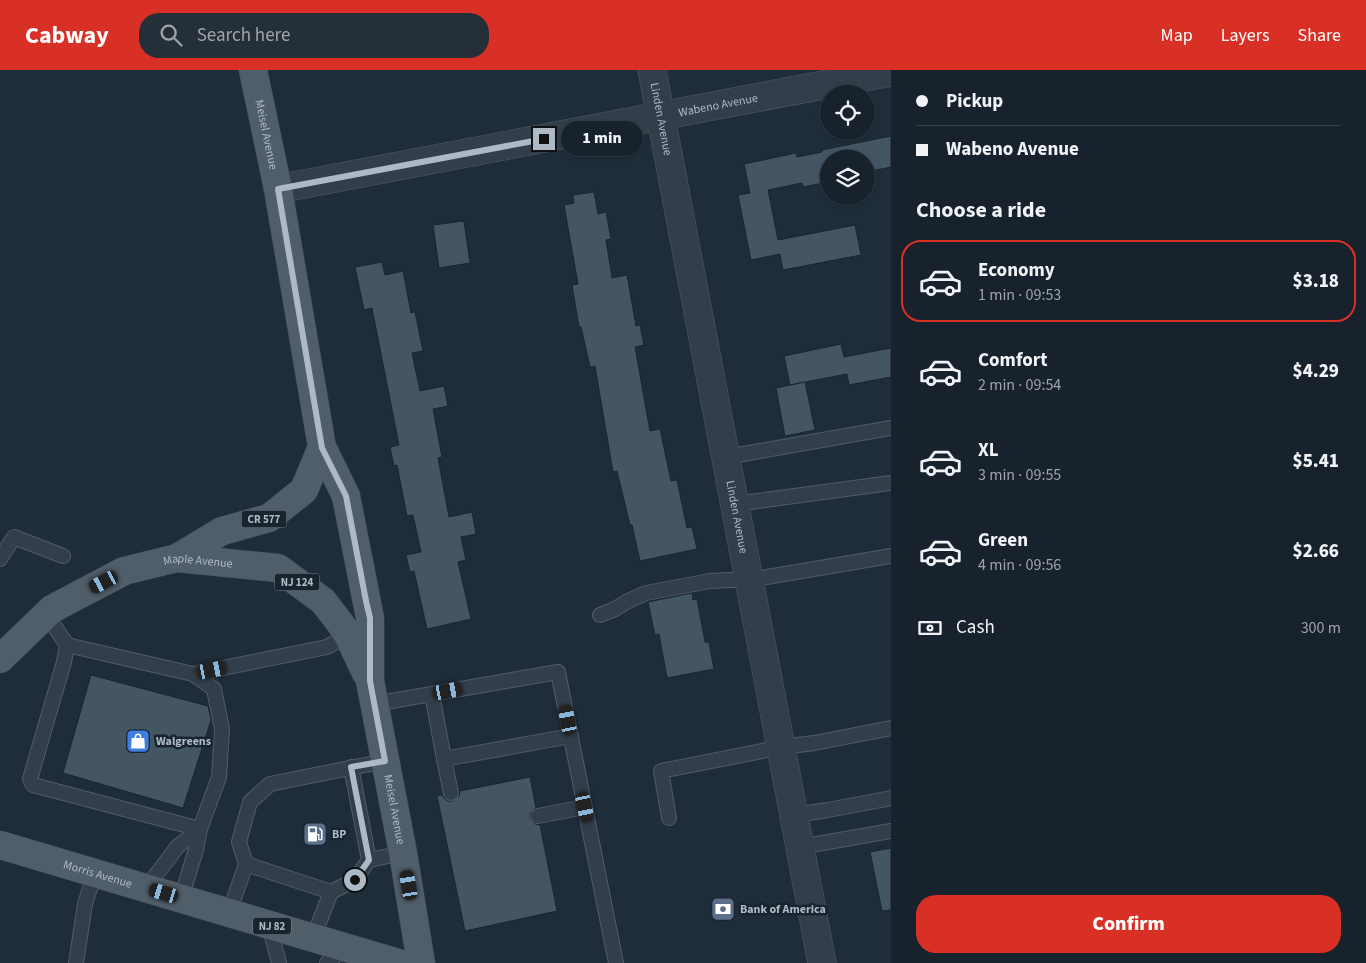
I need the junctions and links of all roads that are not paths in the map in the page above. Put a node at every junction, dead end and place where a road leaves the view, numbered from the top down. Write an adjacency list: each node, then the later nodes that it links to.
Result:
1 (253, 70): 5 (main road, Meisel Avenue)
2 (652, 70): 4 (street, Linden Avenue)
3 (891, 72): 4 (street, Wabeno Avenue)
4 (660, 117): 5 (street, Wabeno Avenue); 8 (street, Linden Avenue)
5 (278, 189): 7 (main road, Meisel Avenue)
6 (891, 428): 8 (lane)
7 (322, 448): 13 (main road, CR 577); 22 (main road, Meisel Avenue)
8 (726, 457): 10 (street, Linden Avenue)
9 (891, 483): 10 (lane)
10 (735, 504): 15 (street, Linden Avenue)
11 (62, 556): 14 (lane)
12 (891, 556): 15 (lane)
13 (178, 558): 16 (main road, Maple Avenue / NJ 124); 18 (main road, Maple Avenue / NJ 124)
14 (0, 559)
15 (750, 580): 17 (lane); 26 (street, Linden Avenue)
16 (46, 614): 19 (lane); 20 (main road, Maple Avenue / NJ 124)
17 (600, 615)
18 (348, 635): 21 (lane); 22 (main road, Maple Avenue / NJ 124)
19 (67, 646): 21 (lane); 36 (lane)
20 (0, 660)
21 (193, 674): 36 (lane)
22 (372, 692): 23 (lane); 28 (main road, Meisel Avenue / NJ 124)
23 (432, 694): 25 (lane); 27 (lane)
24 (891, 728): 26 (lane)
25 (571, 736): 27 (lane); 32 (lane)
26 (782, 747): 33 (street, Linden Avenue); 35 (lane)
27 (444, 759): 30 (lane)
28 (385, 761): 29 (lane); 40 (main road, Meisel Avenue / NJ 124)
29 (351, 767): 41 (lane); 42 (lane)
30 (451, 793)
31 (891, 798): 33 (lane)
32 (585, 807): 34 (lane); 55 (lane)
33 (794, 815): 39 (street, Linden Avenue)
34 (538, 816)
35 (669, 818)
36 (200, 828): 44 (lane); 46 (lane)
37 (891, 831): 39 (lane)
38 (0, 845): 43 (main road, Morris Avenue / NJ 82)
39 (800, 847): 56 (street, Linden Avenue)
40 (403, 853): 41 (lane); 54 (main road, Meisel Avenue / NJ 124)
41 (369, 860): 45 (lane)
42 (246, 864): 45 (lane); 47 (lane)
43 (95, 873): 44 (main road, Morris Avenue / NJ 82); 51 (lane)
44 (146, 888): 46 (main road, Morris Avenue / NJ 82)
45 (331, 892): 49 (lane)
46 (181, 898): 47 (main road, Morris Avenue / NJ 82)
47 (229, 913): 48 (main road, Morris Avenue / NJ 82)
48 (269, 925): 49 (main road, Morris Avenue / NJ 82); 52 (lane)
49 (313, 938): 50 (main road, Morris Avenue / NJ 82)
50 (336, 955): 53 (main road, Morris Avenue / NJ 82)
51 (76, 963)
52 (279, 963)
53 (398, 963)
54 (421, 963)
55 (616, 963)
56 (822, 963)

